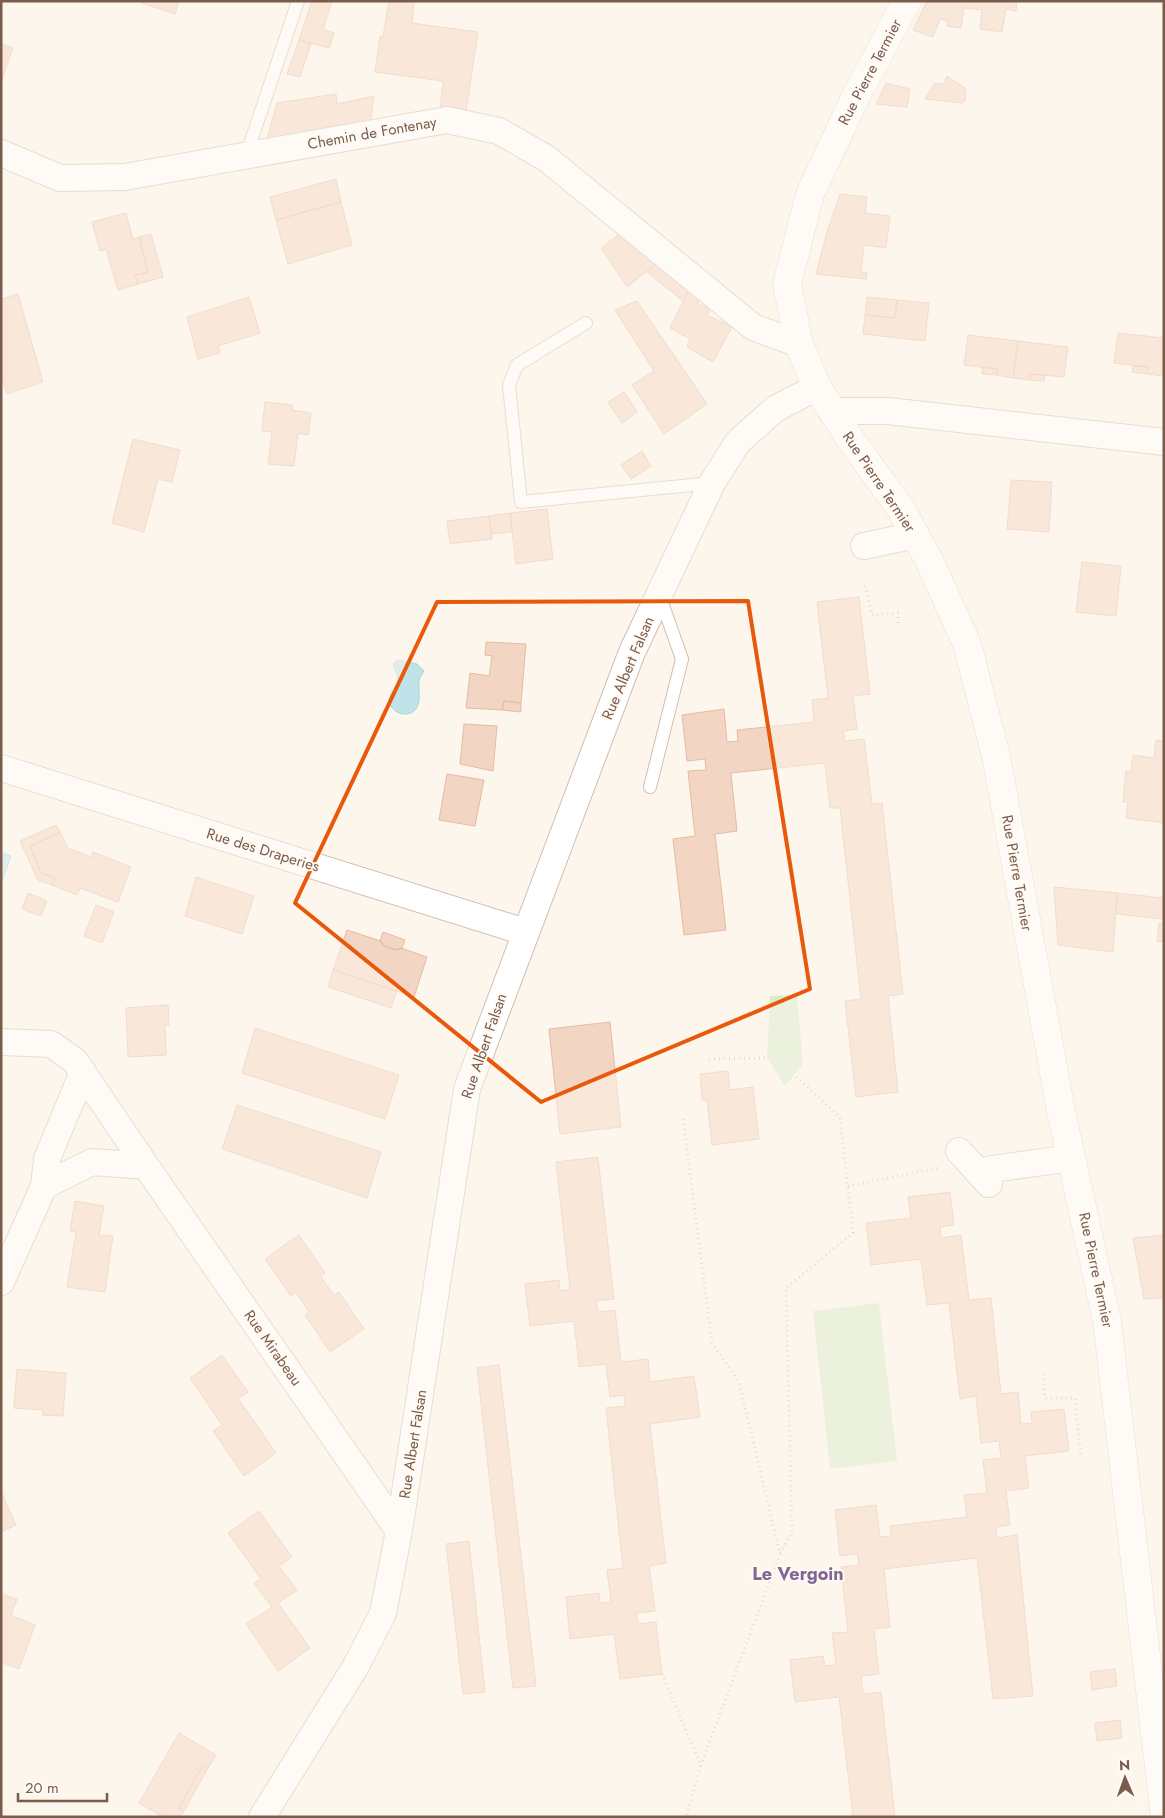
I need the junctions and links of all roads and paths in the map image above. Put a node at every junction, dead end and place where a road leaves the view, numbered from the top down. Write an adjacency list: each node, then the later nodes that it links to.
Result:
1 (298, 1): 4 (lane)
2 (908, 1): 6 (street, Rue Pierre Termier)
3 (1, 153): 4 (street, Chemin de Fontenay)
4 (246, 156): 6 (street, Chemin de Fontenay)
5 (586, 323): 10 (lane)
6 (799, 344): 7 (street, Rue Pierre Termier)
7 (817, 387): 8 (street, Rue Pierre Termier); 10 (street, Rue Albert Falsan)
8 (831, 411): 9 (street); 11 (street, Rue Pierre Termier)
9 (1164, 442)
10 (712, 483): 14 (street, Rue Albert Falsan)
11 (916, 535): 12 (street); 25 (street, Rue Pierre Termier)
12 (864, 546)
13 (866, 586): 15 (path)
14 (660, 594): 17 (lane); 18 (street, Rue Albert Falsan)
15 (898, 626)
16 (1, 768): 18 (street, Rue des Draperies)
17 (650, 787)
18 (525, 932): 33 (street, Rue Albert Falsan)
19 (1, 1042): 22 (street, Rue Mirabeau)
20 (767, 1058): 21 (path)
21 (709, 1059)
22 (83, 1072): 26 (street, Rue Mirabeau); 28 (street)
23 (794, 1075): 29 (path)
24 (683, 1119): 34 (path)
25 (1072, 1158): 27 (street); 37 (street, Rue Pierre Termier)
26 (146, 1166): 28 (street); 33 (street, Rue Mirabeau)
27 (974, 1167): 29 (path)
28 (44, 1186): 30 (street)
29 (848, 1186): 34 (path)
30 (1, 1282)
31 (1043, 1374): 32 (path)
32 (1081, 1458)
33 (399, 1530): 38 (street, Rue Albert Falsan)
34 (780, 1554): 36 (path)
35 (662, 1674): 36 (path)
36 (701, 1765): 39 (path)
37 (1164, 1810)
38 (262, 1817)
39 (686, 1817)

